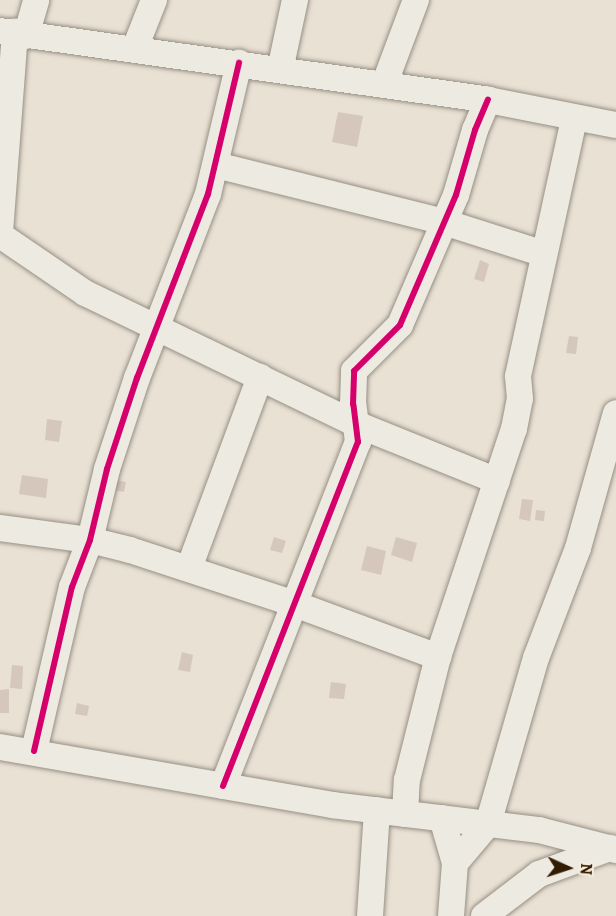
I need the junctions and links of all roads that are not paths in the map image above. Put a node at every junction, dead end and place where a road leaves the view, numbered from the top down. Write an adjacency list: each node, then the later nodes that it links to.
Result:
1 (36, 0): 5 (street)
2 (154, 0): 6 (street)
3 (295, 0): 8 (street)
4 (416, 0): 9 (street)
5 (14, 33): 6 (street); 15 (street)
6 (135, 48): 7 (street)
7 (239, 63): 8 (street); 13 (street)
8 (280, 70): 9 (street)
9 (384, 85): 10 (street)
10 (488, 100): 11 (street); 14 (street)
11 (574, 119): 12 (street); 16 (street)
12 (616, 125)
13 (216, 165): 14 (street); 17 (street)
14 (444, 222): 16 (street); 20 (street)
15 (0, 233): 17 (street)
16 (544, 254): 21 (street)
17 (157, 327): 18 (street); 23 (street)
18 (260, 377): 20 (street); 24 (street)
19 (616, 413): 33 (street)
20 (356, 424): 21 (street); 25 (street)
21 (497, 482): 26 (street)
22 (0, 528): 23 (street)
23 (90, 540): 24 (street); 28 (street)
24 (189, 568): 25 (street)
25 (292, 603): 26 (street); 29 (street)
26 (438, 657): 31 (street)
27 (0, 747): 28 (street)
28 (34, 751): 29 (street)
29 (223, 786): 30 (street)
30 (377, 810): 31 (street); 36 (street)
31 (405, 814): 32 (street)
32 (442, 818): 33 (street); 35 (street)
33 (488, 824): 34 (street); 35 (street)
34 (613, 849): 38 (street)
35 (455, 864): 37 (street)
36 (370, 916)
37 (451, 916)
38 (484, 916)

